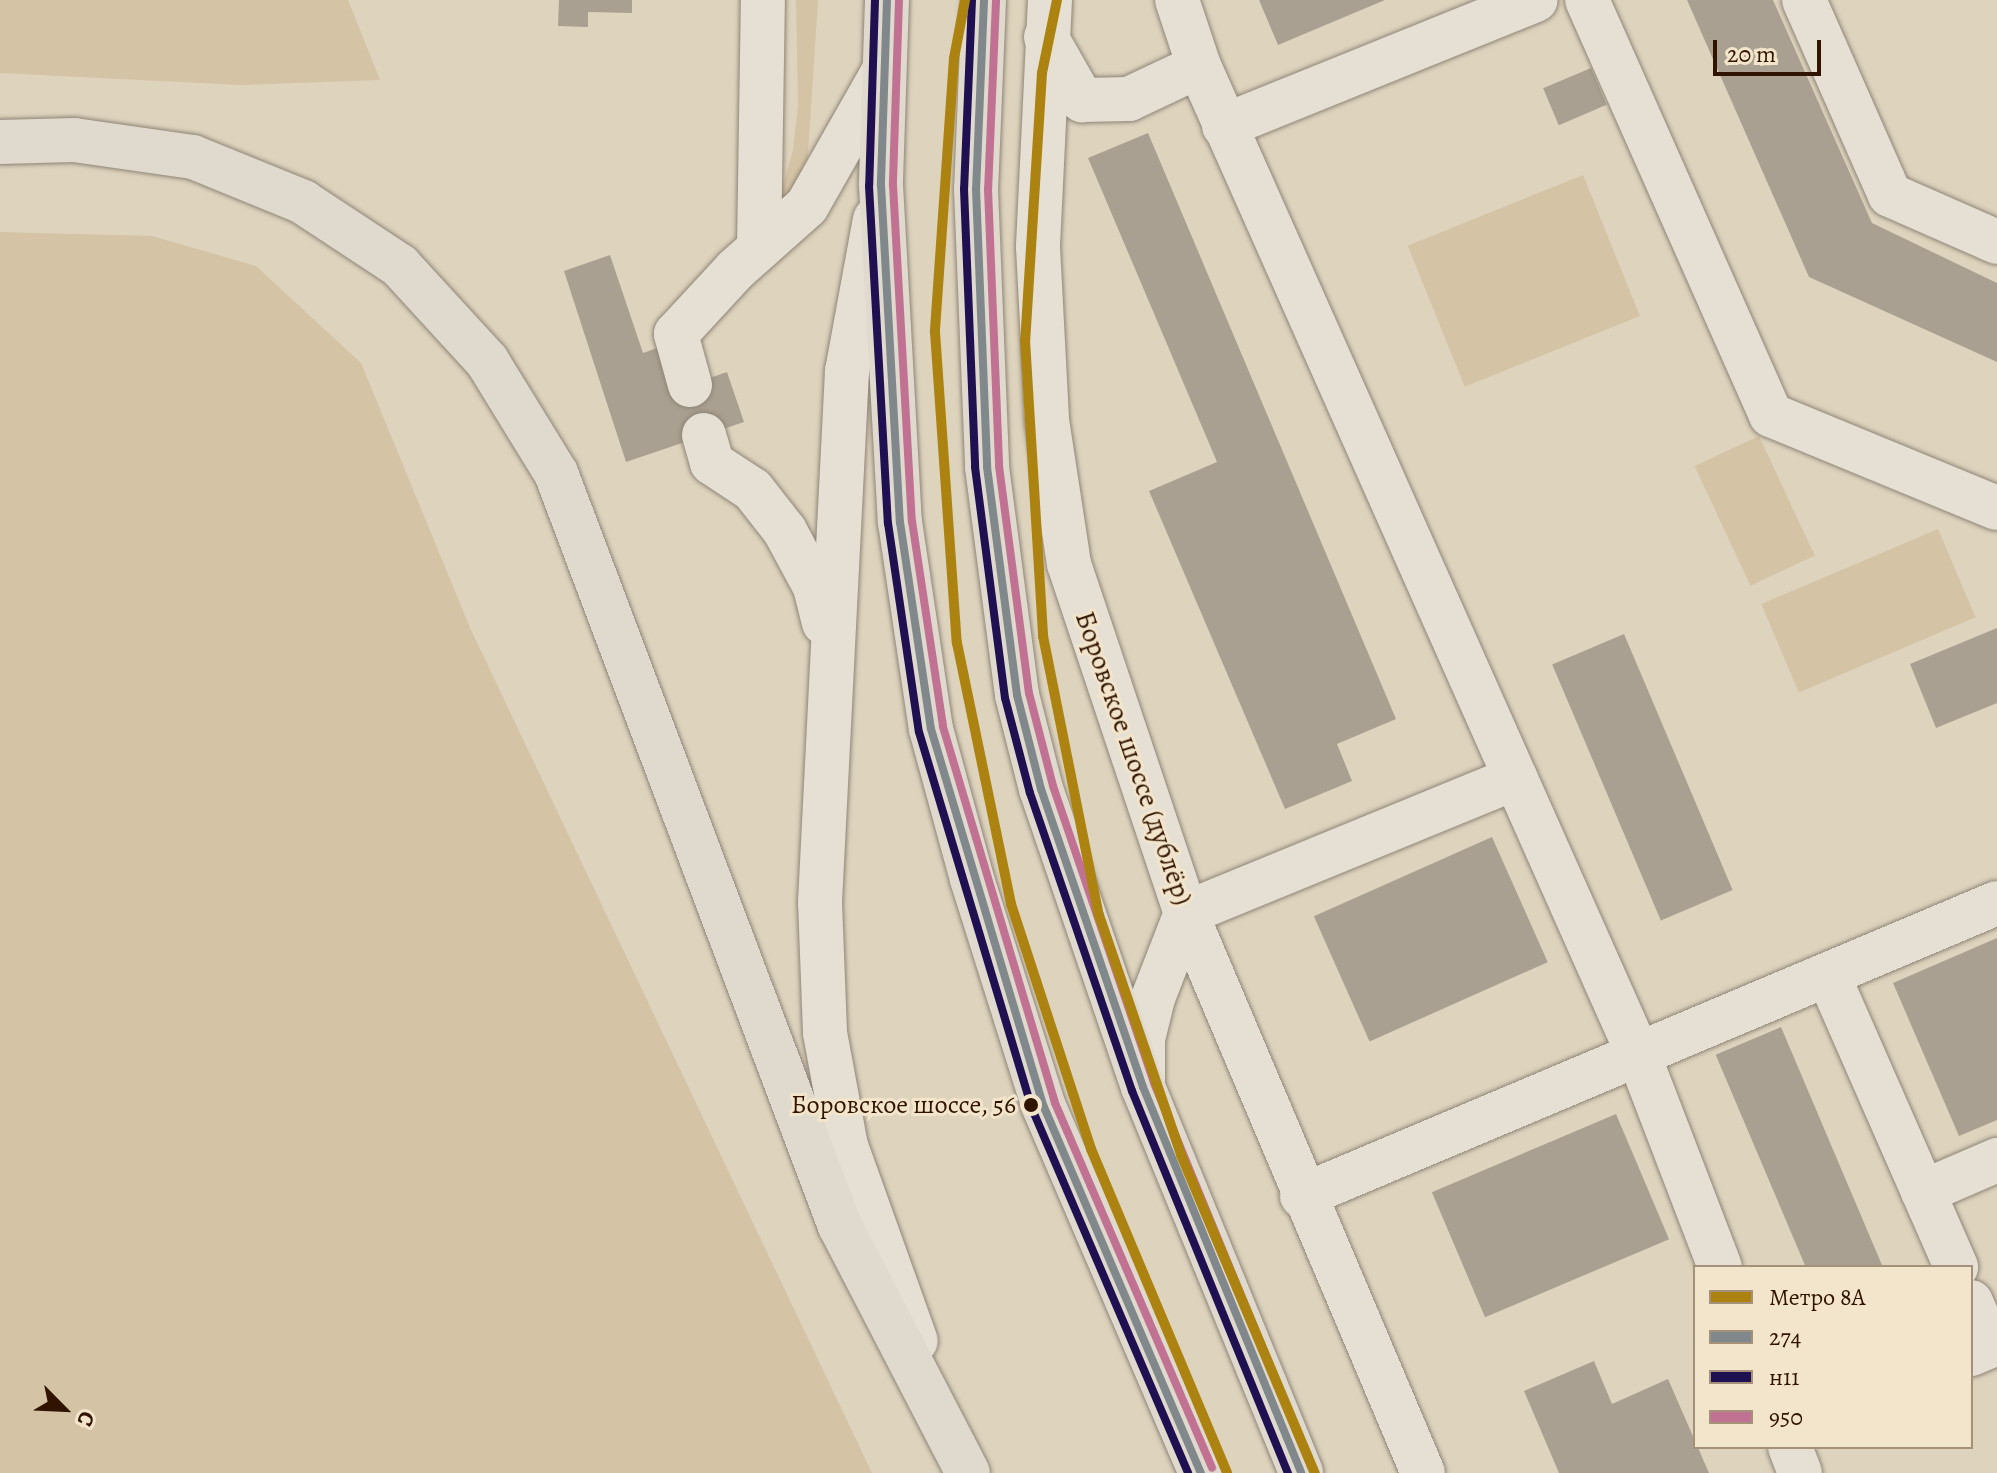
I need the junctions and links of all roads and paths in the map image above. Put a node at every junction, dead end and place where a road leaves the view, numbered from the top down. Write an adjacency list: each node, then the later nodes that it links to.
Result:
1 (763, 0): 15 (street)
2 (887, 0): 10 (main road)
3 (984, 0): 25 (main road)
4 (1177, 0): 9 (street)
5 (1536, 0): 11 (street)
6 (1587, 0): 18 (street)
7 (1804, 0): 14 (street)
8 (1048, 18): 9 (street); 22 (street, Боровское шоссе (дублёр))
9 (1199, 66): 11 (street)
10 (883, 72): 13 (main road); 15 (street)
11 (1224, 126): 20 (street)
12 (0, 142): 33 (main road)
13 (881, 185): 19 (street); 36 (main road)
14 (1997, 242)
15 (759, 248): 16 (street)
16 (690, 385)
17 (704, 435): 19 (street)
18 (1997, 508)
19 (831, 661): 33 (street)
20 (1515, 778): 22 (street); 24 (street)
21 (1997, 903): 23 (street)
22 (1186, 913): 25 (street); 28 (street, Боровское шоссе (дублёр))
23 (1828, 975): 24 (street); 27 (street)
24 (1639, 1056): 28 (street); 29 (street)
25 (1143, 1087): 37 (main road)
26 (1997, 1160): 27 (street)
27 (1923, 1192): 30 (street)
28 (1302, 1196): 38 (street, Боровское шоссе (дублёр))
29 (1719, 1265)
30 (1955, 1265)
31 (1973, 1307): 32 (street)
32 (1973, 1353)
33 (940, 1409): 35 (main road)
34 (1791, 1449): 39 (street)
35 (968, 1473)
36 (1201, 1473)
37 (1301, 1473)
38 (1423, 1473)
39 (1800, 1473)

